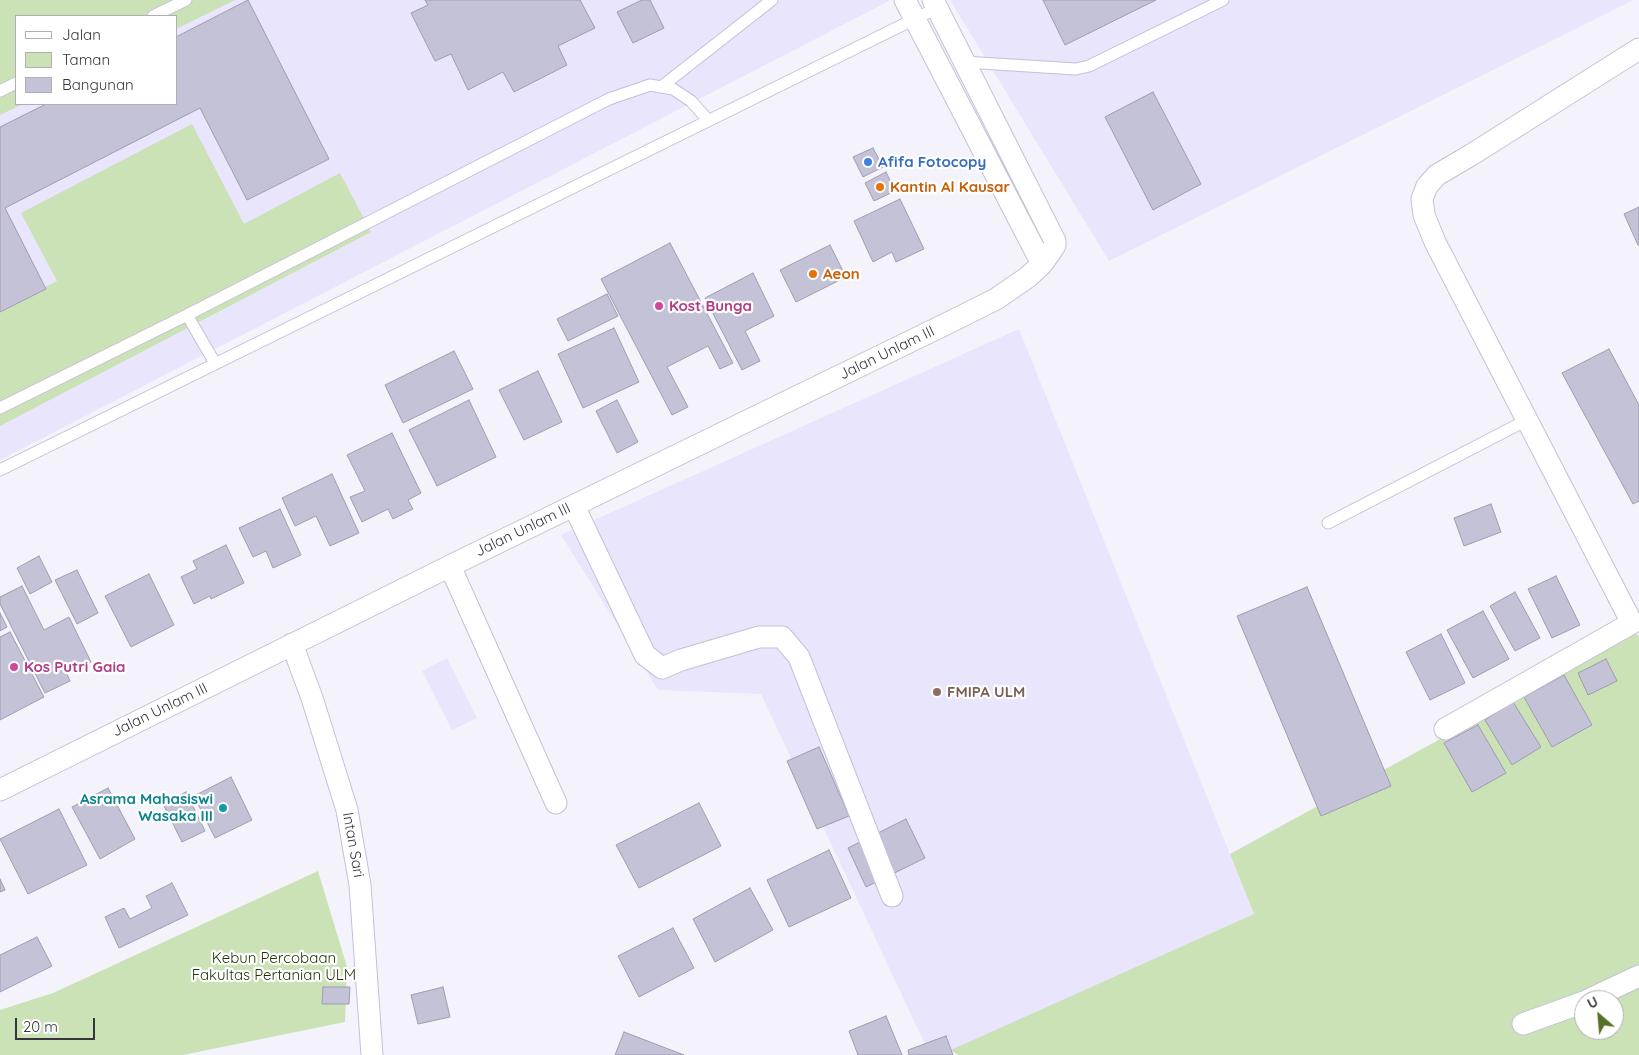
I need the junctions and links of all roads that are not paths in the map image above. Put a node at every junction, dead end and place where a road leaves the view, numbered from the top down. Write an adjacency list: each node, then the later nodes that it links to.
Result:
1 (186, 0): 6 (lane)
2 (772, 0): 10 (lane)
3 (1223, 0): 8 (lane)
4 (935, 4): 5 (lane); 8 (street)
5 (910, 9): 12 (lane); 13 (street)
6 (155, 15)
7 (1639, 49): 17 (street)
8 (964, 62): 13 (street, Jalan Unlam III)
9 (15, 84): 11 (lane)
10 (661, 87): 12 (lane); 14 (lane)
11 (0, 91)
12 (708, 120): 15 (lane)
13 (1042, 264): 19 (street, Jalan Unlam III)
14 (187, 315): 15 (lane); 16 (lane)
15 (215, 363): 18 (lane)
16 (0, 408)
17 (1527, 420): 20 (lane); 22 (street)
18 (0, 470)
19 (574, 506): 21 (street, Jalan Unlam III); 27 (street)
20 (1328, 523)
21 (450, 566): 23 (street, Jalan Unlam III); 26 (street)
22 (1637, 627): 24 (street)
23 (292, 644): 25 (street, Jalan Unlam III); 32 (street, Intan Sari)
24 (1445, 729)
25 (0, 790)
26 (556, 803)
27 (892, 896)
28 (1639, 976): 29 (street)
29 (1609, 990)
30 (1574, 1006): 31 (street)
31 (1523, 1024)
32 (372, 1055)

